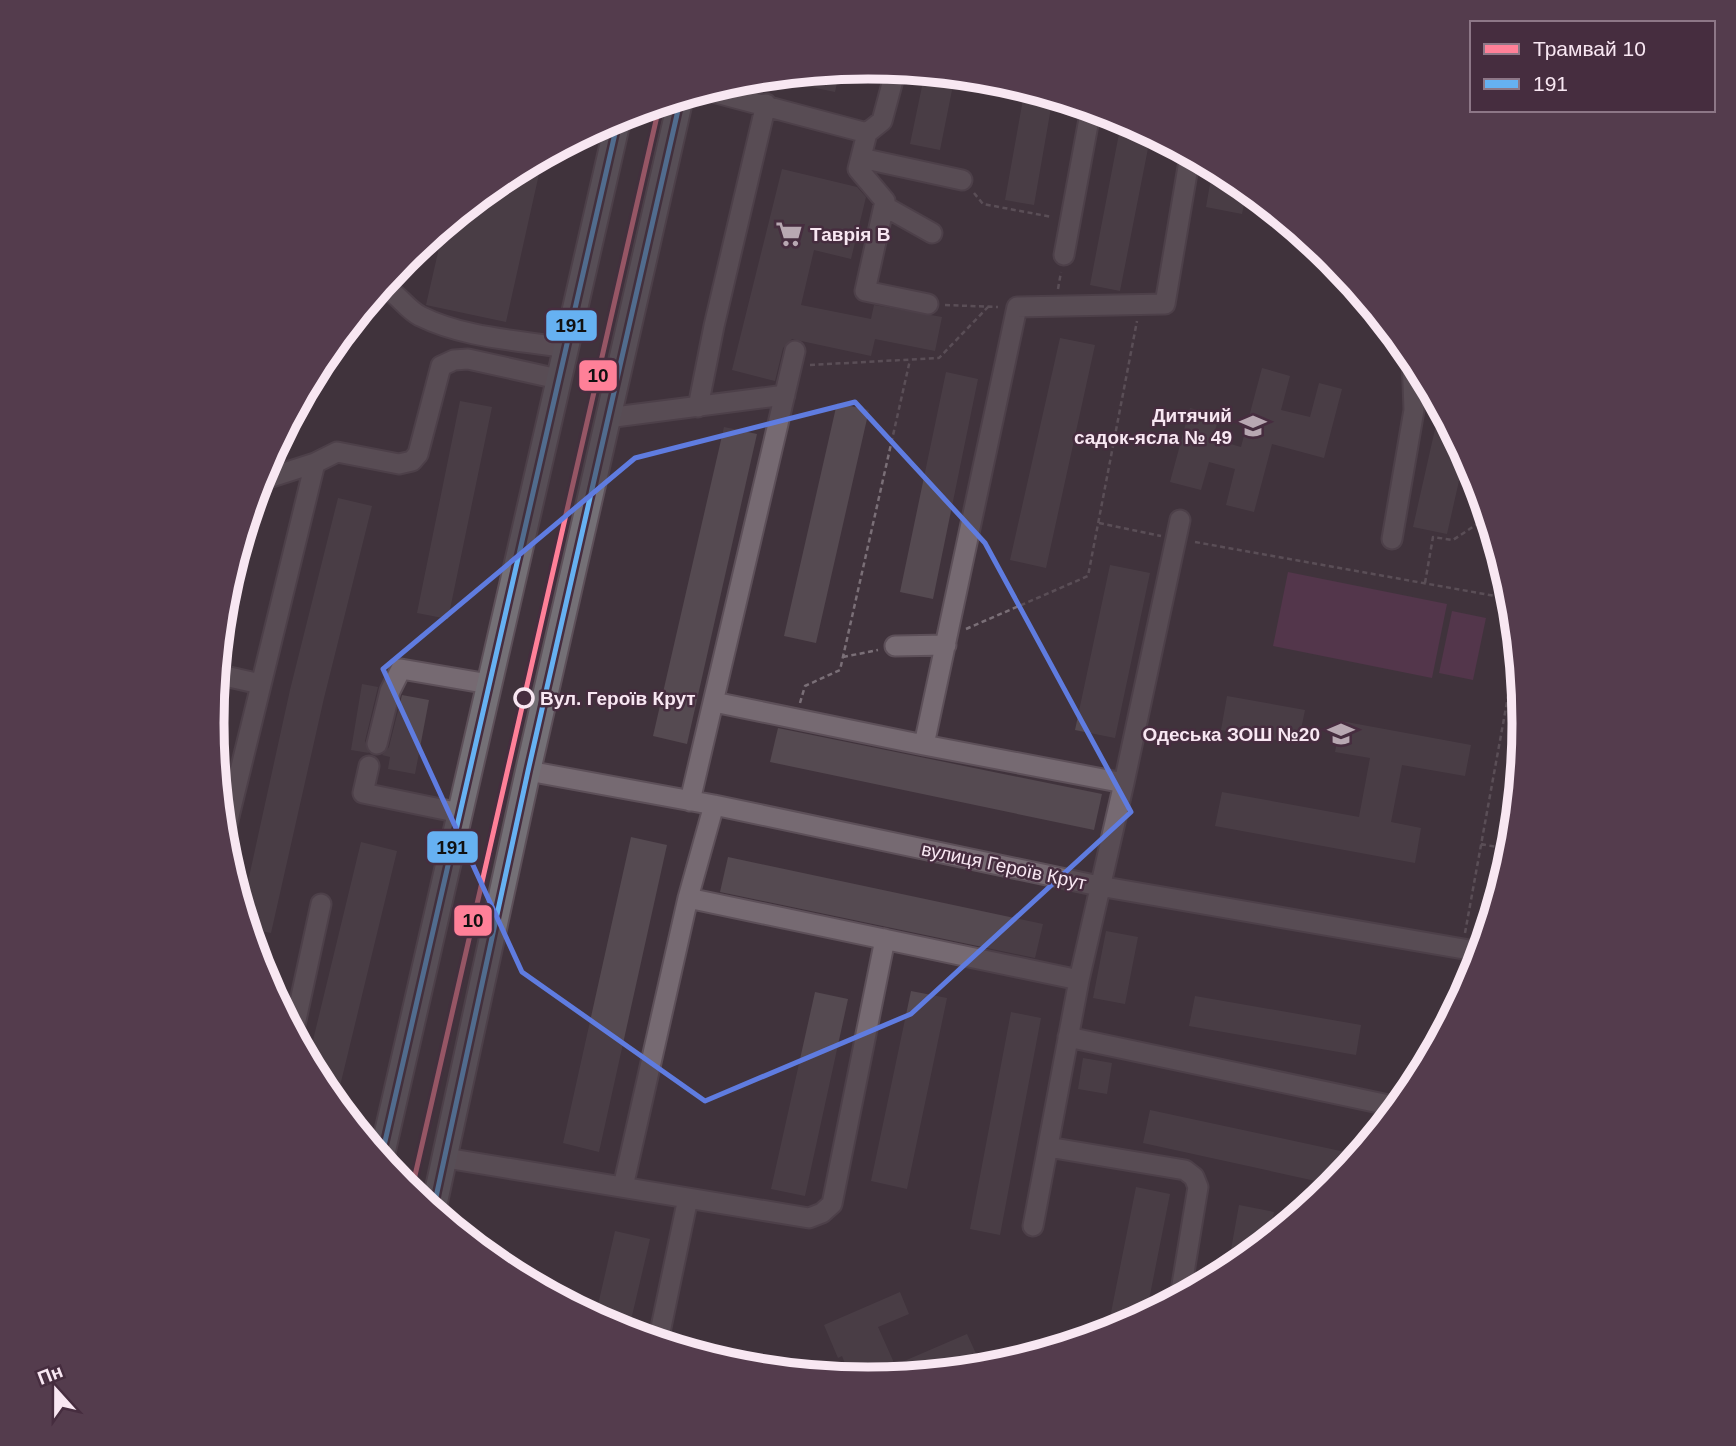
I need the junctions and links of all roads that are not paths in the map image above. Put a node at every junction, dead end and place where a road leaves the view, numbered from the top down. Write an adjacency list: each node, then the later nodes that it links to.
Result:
1 (893, 80): 7 (street)
2 (726, 95): 3 (street)
3 (766, 104): 7 (street); 21 (street)
4 (679, 108): 22 (main road)
5 (1089, 118): 13 (street)
6 (616, 130): 16 (main road)
7 (867, 133): 8 (street)
8 (861, 158): 10 (street); 11 (street)
9 (1188, 164): 27 (street)
10 (962, 180)
11 (884, 206): 12 (street); 15 (street)
12 (932, 233)
13 (1065, 255)
14 (391, 291): 16 (street)
15 (928, 304)
16 (565, 348): 18 (main road)
17 (794, 359): 20 (street)
18 (558, 379): 23 (street); 31 (main road)
19 (1413, 380): 26 (street)
20 (785, 395): 21 (street); 32 (street)
21 (698, 407): 22 (street)
22 (607, 418): 36 (main road)
23 (315, 463): 24 (street); 30 (street)
24 (272, 478)
25 (1178, 529): 37 (street)
26 (1392, 539)
27 (947, 641): 28 (street); 34 (street)
28 (895, 646)
29 (225, 676): 30 (street)
30 (260, 684): 40 (street)
31 (489, 684): 33 (street); 41 (main road)
32 (714, 702): 34 (street); 38 (street)
33 (377, 744)
34 (924, 745): 37 (street)
35 (369, 766): 41 (street)
36 (528, 771): 38 (street, вулиця Героїв Крут); 53 (main road)
37 (1124, 783): 42 (street)
38 (690, 801): 39 (street, вулиця Героїв Крут)
39 (714, 805): 42 (street, вулиця Героїв Крут); 43 (street)
40 (230, 812)
41 (460, 813): 52 (main road)
42 (1099, 886): 46 (street, вулиця Героїв Крут); 47 (street)
43 (688, 898): 45 (street); 54 (street)
44 (321, 904): 48 (street)
45 (886, 939): 47 (street); 55 (street)
46 (1471, 950)
47 (1079, 980): 49 (street)
48 (296, 1019)
49 (1068, 1037): 50 (street); 51 (street)
50 (1387, 1105)
51 (1048, 1147): 57 (street); 58 (street)
52 (384, 1148)
53 (446, 1158): 54 (street); 56 (main road)
54 (622, 1187): 55 (street)
55 (688, 1198): 59 (street)
56 (436, 1200)
57 (1033, 1226)
58 (1182, 1285)
59 (660, 1333)

